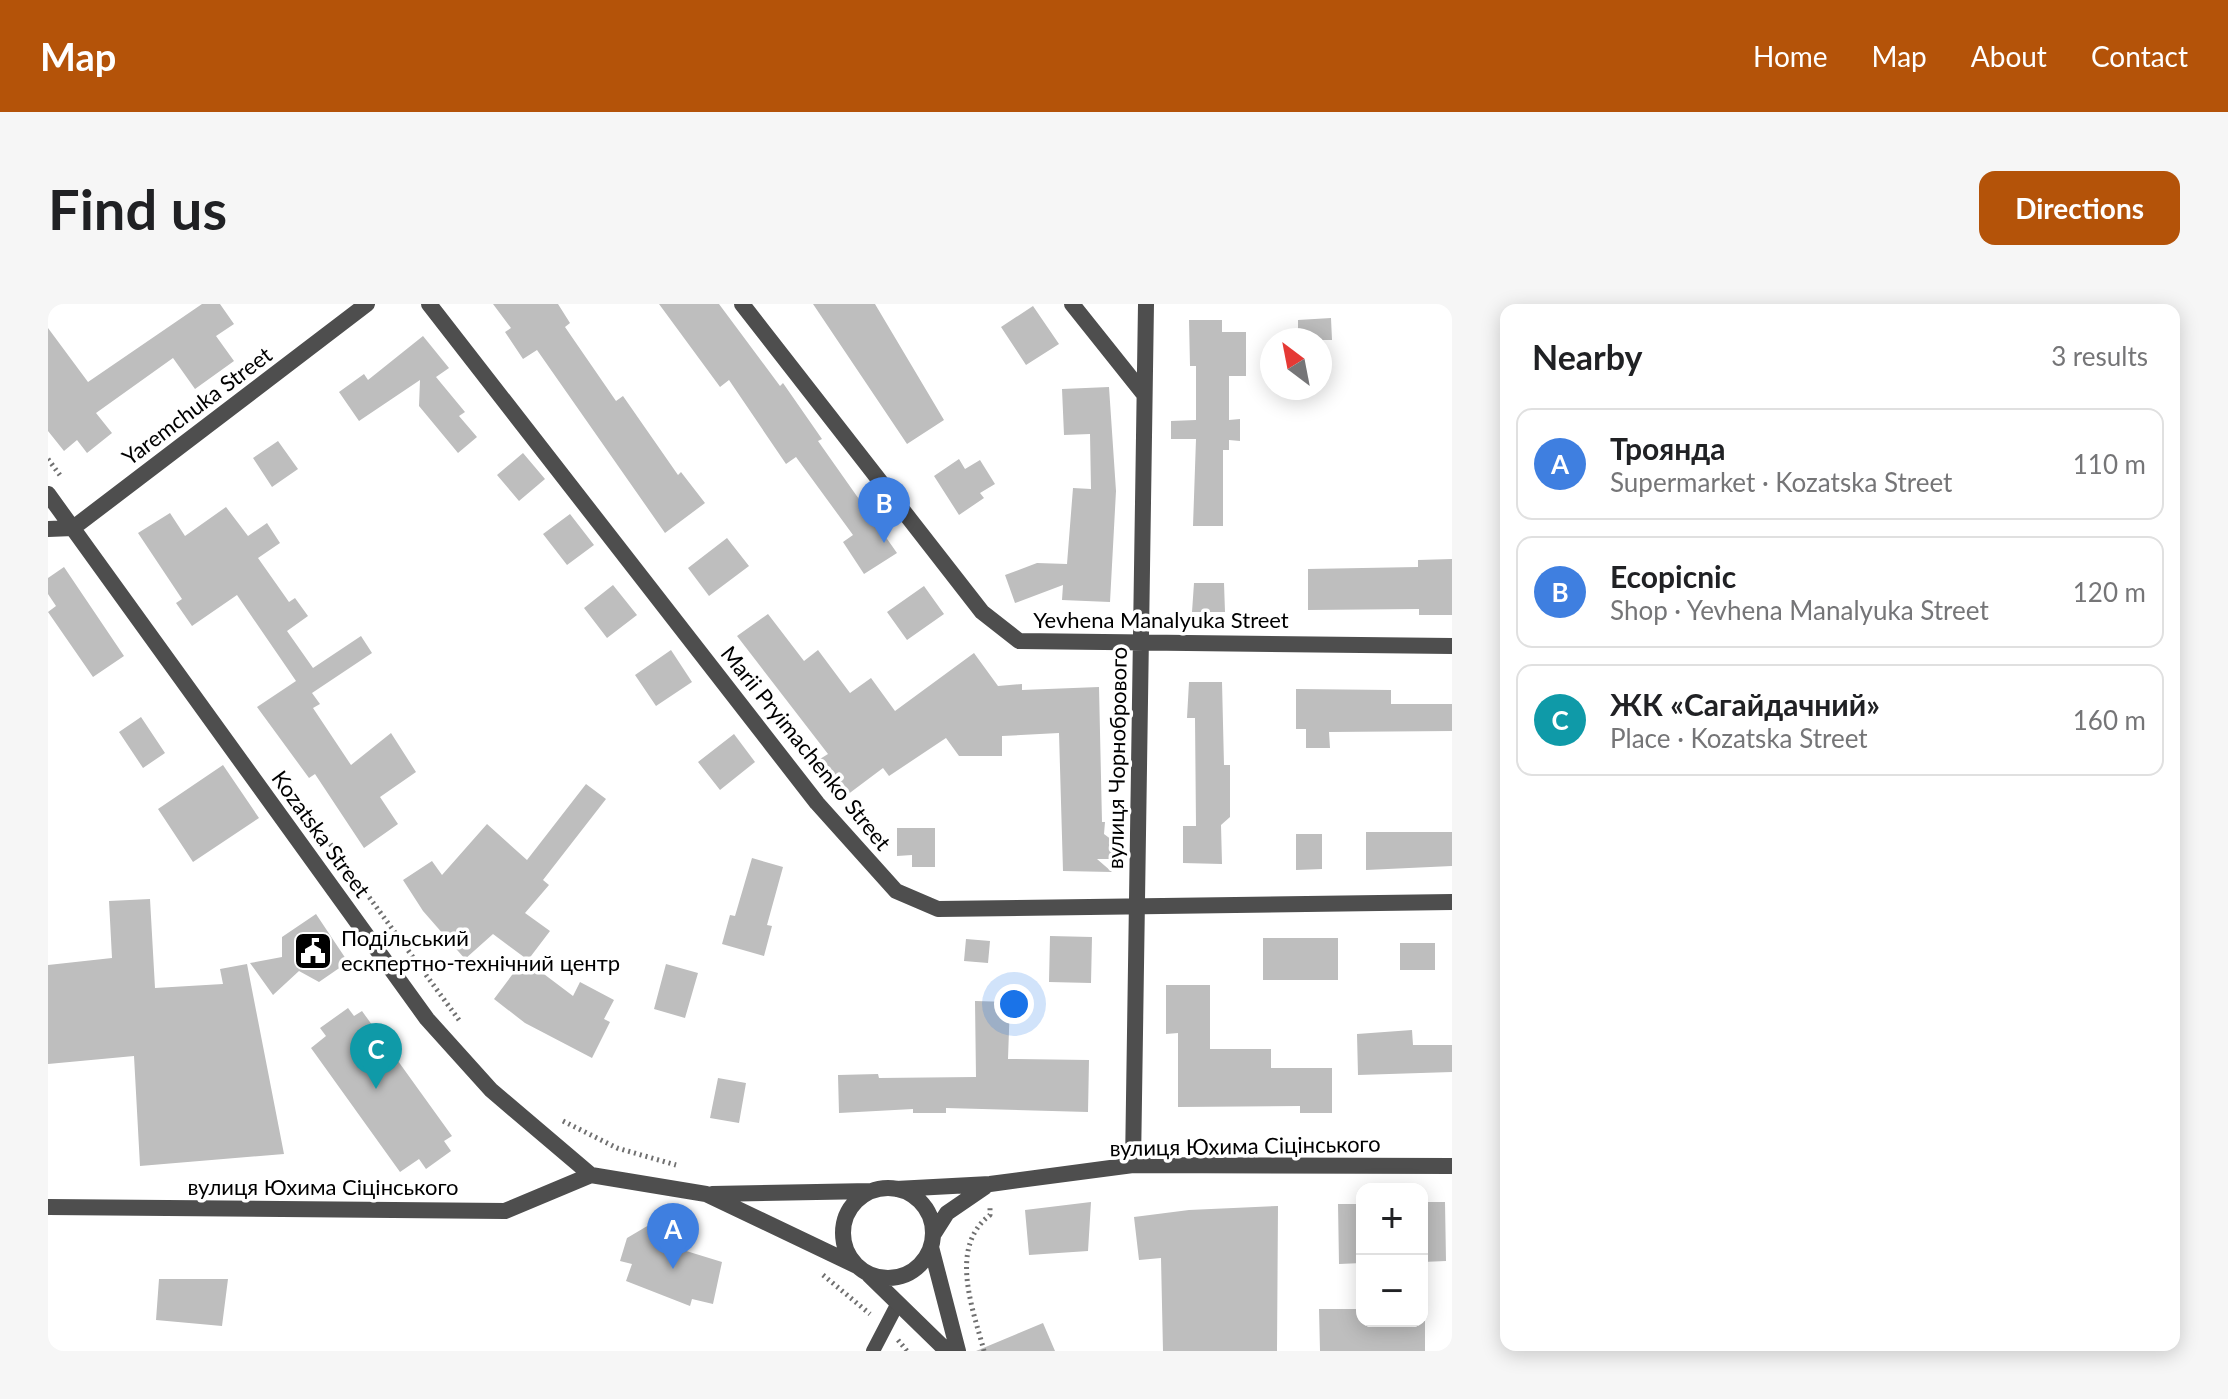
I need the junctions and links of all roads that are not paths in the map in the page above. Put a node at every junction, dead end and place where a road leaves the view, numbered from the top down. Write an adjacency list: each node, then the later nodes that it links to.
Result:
1 (367, 304): 8 (street, Yaremchuka Street)
2 (429, 304): 13 (street, Marii Pryimachenko Street)
3 (742, 304): 10 (street, Yevhena Manalyuka Street)
4 (1072, 304): 6 (street)
5 (1146, 304): 6 (street, вулиця Чорнобрового)
6 (1143, 393): 10 (street, вулиця Чорнобрового)
7 (48, 494): 8 (street, Kozatska Street)
8 (73, 528): 9 (street); 16 (street, Kozatska Street)
9 (48, 529)
10 (1140, 641): 11 (street, Yevhena Manalyuka Street); 13 (street, вулиця Чорнобрового)
11 (1452, 646)
12 (1452, 902): 13 (street, Marii Pryimachenko Street)
13 (1137, 906): 14 (street, вулиця Чорнобрового)
14 (1133, 1165): 15 (street, вулиця Юхима Сіцінського); 17 (street, вулиця Юхима Сіцінського)
15 (1452, 1166)
16 (591, 1175): 20 (street); 21 (street, вулиця Юхима Сіцінського)
17 (990, 1184): 18 (street, вулиця Юхима Сіцінського); 22 (street)
18 (896, 1189): 19 (street); 22 (street)
19 (871, 1191): 20 (street); 23 (street)
20 (706, 1194): 23 (street)
21 (48, 1207)
22 (932, 1241): 23 (street); 27 (street)
23 (863, 1270): 24 (street)
24 (898, 1303): 25 (lane); 26 (street)
25 (873, 1351)
26 (947, 1351)
27 (958, 1351)

